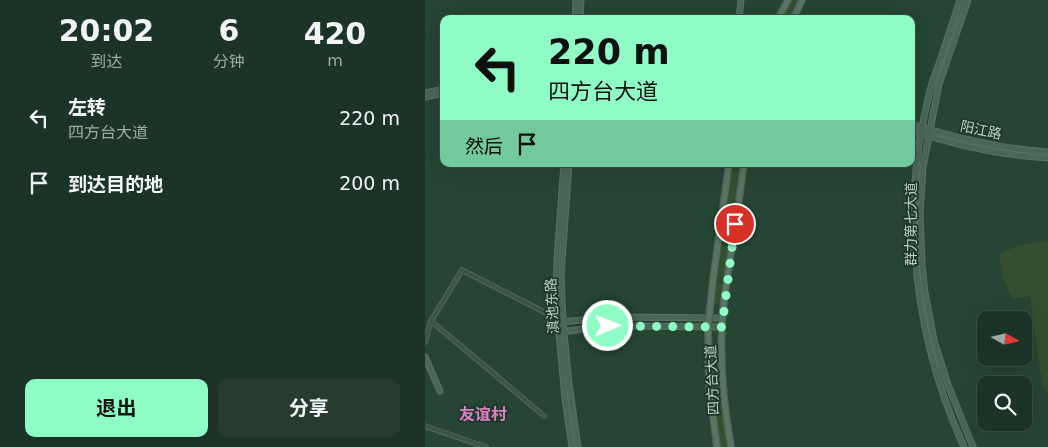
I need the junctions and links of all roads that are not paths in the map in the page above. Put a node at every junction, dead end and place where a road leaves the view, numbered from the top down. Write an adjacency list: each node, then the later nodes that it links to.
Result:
1 (576, 0): 8 (street)
2 (581, 0): 9 (street)
3 (741, 0): 10 (street)
4 (787, 0): 11 (main road)
5 (802, 0): 12 (main road)
6 (960, 0): 18 (street, 群力第七大道)
7 (968, 0): 19 (street, 群力第七大道)
8 (575, 15)
9 (580, 15)
10 (739, 15)
11 (780, 15)
12 (795, 15)
13 (440, 90): 14 (street)
14 (425, 93)
15 (440, 94): 16 (street)
16 (425, 97)
17 (915, 125): 18 (street, 阳江路)
18 (923, 128): 19 (street, 阳江路); 21 (street, 群力第七大道)
19 (930, 130): 22 (street, 群力第七大道); 23 (street, 阳江路)
20 (915, 131): 21 (street, 阳江路)
21 (922, 134): 22 (street, 阳江路); 47 (street, 群力第七大道)
22 (928, 136): 24 (street, 阳江路); 48 (street, 群力第七大道)
23 (1048, 152)
24 (1048, 158)
25 (564, 167): 33 (street, 滇池东路)
26 (569, 167): 33 (street, 滇池东路)
27 (729, 167): 30 (main road, 四方台大道)
28 (744, 167): 31 (main road, 四方台大道)
29 (549, 315): 32 (street)
30 (709, 318): 31 (street); 33 (street); 34 (main road, 四方台大道)
31 (723, 318): 35 (main road, 四方台大道)
32 (431, 321): 37 (street); 40 (street)
33 (560, 322): 36 (street, 滇池东路)
34 (708, 327): 35 (street); 36 (street); 45 (main road, 四方台大道)
35 (722, 327): 46 (main road, 四方台大道)
36 (561, 332): 43 (street, 滇池东路); 44 (street, 滇池东路)
37 (425, 342)
38 (425, 357): 39 (street)
39 (440, 391)
40 (544, 416)
41 (425, 426): 42 (street)
42 (486, 447)
43 (572, 447)
44 (578, 447)
45 (717, 447)
46 (731, 447)
47 (965, 447)
48 (973, 447)

